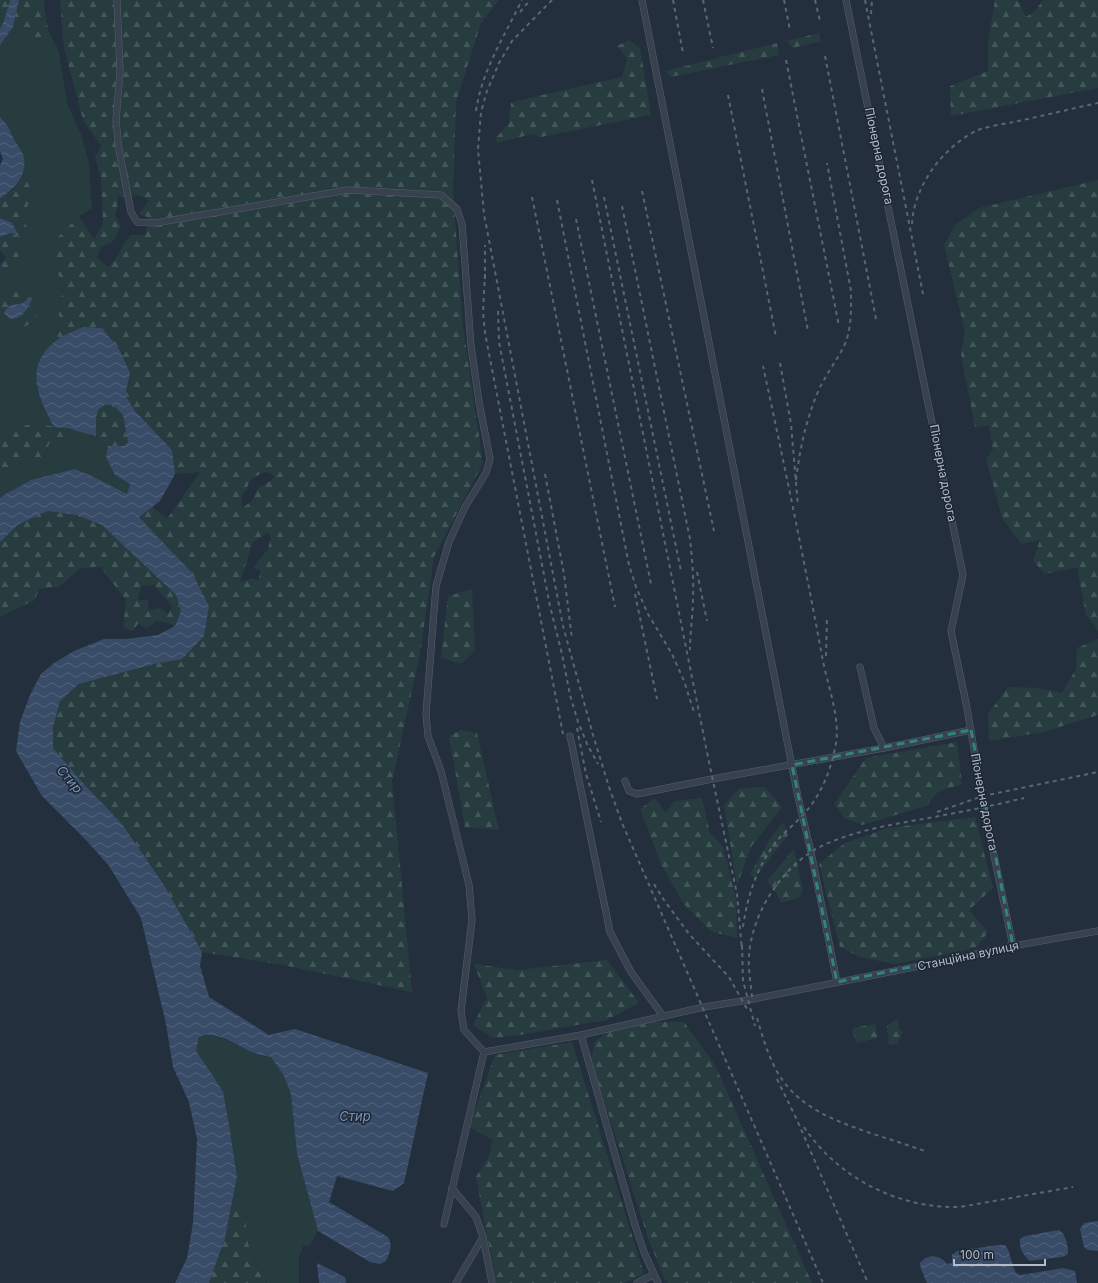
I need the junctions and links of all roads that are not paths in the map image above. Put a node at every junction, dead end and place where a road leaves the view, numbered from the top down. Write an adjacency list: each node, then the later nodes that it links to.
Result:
1 (117, 0): 15 (street)
2 (642, 0): 8 (street)
3 (846, 0): 5 (street, Піонерна дорога)
4 (860, 667): 7 (street)
5 (971, 730): 7 (street); 11 (street, Піонерна дорога)
6 (570, 736): 13 (street)
7 (884, 748): 8 (street)
8 (792, 765): 9 (street); 12 (street)
9 (625, 781)
10 (1098, 931): 11 (street, Станційна вулиця)
11 (1014, 946): 12 (street, Станційна вулиця)
12 (837, 982): 13 (street, Станційна вулиця)
13 (663, 1016): 14 (street, Станційна вулиця)
14 (581, 1035): 15 (street, Станційна вулиця); 19 (street)
15 (484, 1052): 16 (street)
16 (452, 1188): 17 (street); 18 (street)
17 (444, 1224)
18 (483, 1237): 20 (street); 21 (street)
19 (653, 1275): 22 (street); 23 (street)
20 (456, 1283)
21 (492, 1283)
22 (637, 1283)
23 (658, 1283)

